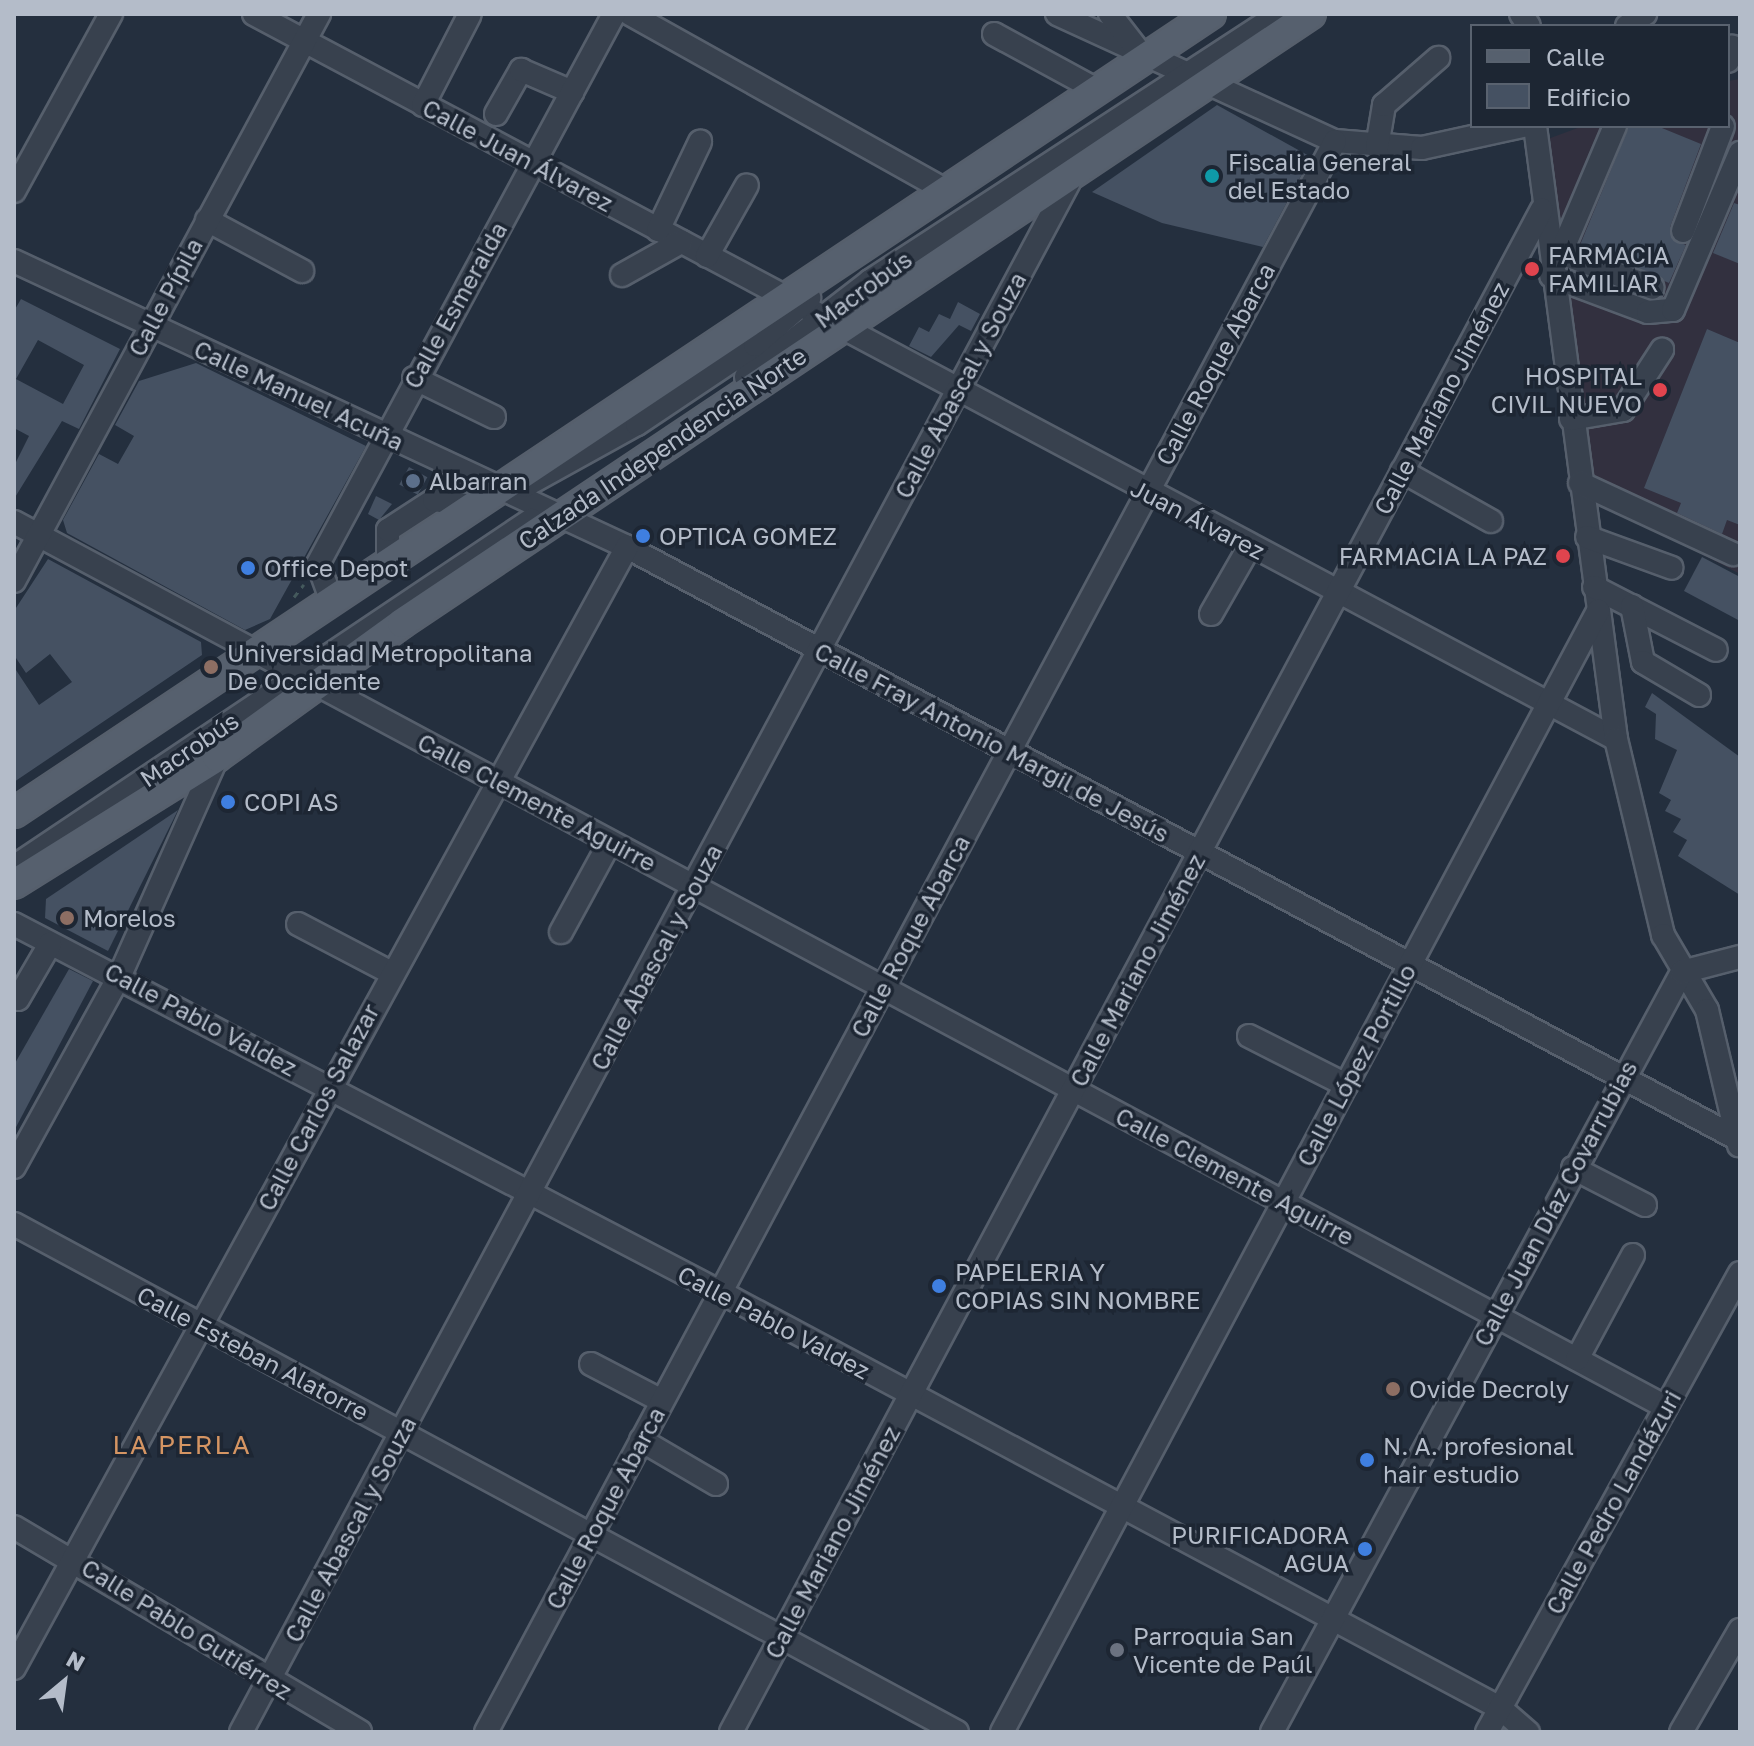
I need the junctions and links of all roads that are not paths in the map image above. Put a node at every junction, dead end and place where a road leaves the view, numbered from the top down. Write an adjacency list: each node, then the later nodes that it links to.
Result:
1 (111, 14): 30 (street)
2 (254, 14): 14 (street, Calle Juan Álvarez)
3 (319, 14): 14 (street, Calle Pípila)
4 (470, 14): 20 (street)
5 (614, 14): 19 (street, Calle Esmeralda)
6 (630, 14): 35 (street)
7 (1057, 14): 16 (street)
8 (1110, 14): 16 (street)
9 (1211, 14): 16 (main road)
10 (1227, 14): 16 (street, Macrobús)
11 (1279, 14): 17 (street, Macrobús)
12 (1311, 14): 17 (main road, Calzada Independencia Norte)
13 (994, 34): 18 (street)
14 (304, 41): 20 (street, Calle Juan Álvarez); 37 (street, Calle Pípila)
15 (1438, 58): 28 (street)
16 (1149, 60): 17 (street); 18 (main road); 48 (street, Macrobús)
17 (1195, 82): 26 (street); 32 (main road, Calzada Independencia Norte); 49 (street, Macrobús)
18 (1097, 90): 35 (main road)
19 (572, 92): 21 (street); 31 (street, Calle Esmeralda)
20 (423, 105): 31 (street, Calle Juan Álvarez)
21 (496, 114)
22 (1517, 128): 28 (street)
23 (1535, 128): 36 (street)
24 (1614, 128): 41 (street)
25 (1722, 128): 39 (street)
26 (1335, 141): 28 (street); 60 (street, Calle Roque Abarca)
27 (700, 142): 38 (street)
28 (1377, 147)
29 (1740, 153): 46 (street)
30 (23, 156): 34 (street)
31 (533, 165): 38 (street, Calle Juan Álvarez); 52 (street, Calle Esmeralda)
32 (1069, 182): 49 (main road, Calzada Independencia Norte); 53 (street, Calle Abascal y Souza)
33 (747, 185): 42 (street)
34 (14, 191)
35 (947, 191): 48 (main road)
36 (1542, 209): 46 (street); 57 (street, Calle Mariano Jiménez)
37 (207, 220): 44 (street); 50 (street, Calle Pípila)
38 (658, 230): 40 (street, Calle Juan Álvarez)
39 (1683, 231)
40 (681, 242): 42 (street, Calle Juan Álvarez); 45 (street)
41 (1561, 253): 46 (street); 47 (street)
42 (707, 256): 48 (street, Calle Juan Álvarez)
43 (14, 261): 50 (street, Calle Manuel Acuña)
44 (302, 271)
45 (622, 275)
46 (1555, 277): 55 (street)
47 (1653, 288)
48 (790, 301): 49 (street, Juan Álvarez); 59 (main road)
49 (830, 324): 53 (street, Juan Álvarez); 61 (main road, Calzada Independencia Norte)
50 (150, 325): 56 (street, Calle Manuel Acuña); 64 (street, Calle Pípila)
51 (1662, 350): 55 (street)
52 (414, 378): 54 (street); 56 (street, Calle Esmeralda)
53 (956, 390): 60 (street, Juan Álvarez); 77 (street, Calle Abascal y Souza)
54 (494, 417)
55 (1571, 419): 58 (street)
56 (383, 434): 59 (street, Calle Manuel Acuña); 73 (street, Calle Esmeralda)
57 (1402, 471): 62 (street); 72 (street, Calle Mariano Jiménez)
58 (1580, 483): 65 (street); 68 (street)
59 (505, 490): 61 (street, Calle Fray Antonio Margil de Jesús); 73 (main road); 79 (street, Macrobús)
60 (1146, 493): 66 (street, Juan Álvarez); 84 (street, Calle Roque Abarca)
61 (555, 512): 67 (street, Calle Fray Antonio Margil de Jesús); 80 (main road, Calzada Independencia Norte)
62 (1491, 521)
63 (14, 522): 64 (street, Calle Clemente Aguirre)
64 (38, 535): 70 (street, Calle Pípila); 79 (street, Calle Clemente Aguirre)
65 (1587, 537): 69 (street); 71 (street)
66 (1250, 546): 72 (street, Juan Álvarez); 76 (street)
67 (627, 547): 77 (street, Calle Fray Antonio Margil de Jesús); 86 (street, Calle Carlos Salazar)
68 (1733, 554)
69 (1672, 568)
70 (14, 581)
71 (1594, 587): 74 (street); 75 (street)
72 (1338, 592): 82 (street, Juan Álvarez); 90 (street, Calle Mariano Jiménez)
73 (331, 599): 79 (main road)
74 (1632, 606): 78 (street); 81 (street)
75 (1598, 611): 82 (street, Calle López Portillo); 83 (street)
76 (1211, 614)
77 (819, 650): 84 (street, Calle Fray Antonio Margil de Jesús); 93 (street, Calle Abascal y Souza)
78 (1716, 650)
79 (261, 655): 80 (street, Calle Clemente Aguirre); 87 (main road); 88 (street, Macrobús)
80 (308, 678): 85 (main road, Calzada Independencia Norte); 86 (street, Calle Clemente Aguirre); 91 (street, Macrobús)
81 (1699, 695)
82 (1548, 703): 83 (street, Juan Álvarez); 99 (street, Calle López Portillo)
83 (1616, 739): 101 (street)
84 (1008, 750): 90 (street, Calle Fray Antonio Margil de Jesús); 103 (street, Calle Roque Abarca)
85 (217, 757): 92 (main road, Calzada Independencia Norte); 102 (street)
86 (493, 779): 89 (street, Calle Clemente Aguirre); 100 (street, Calle Carlos Salazar)
87 (14, 813)
88 (14, 829)
89 (610, 842): 93 (street, Calle Clemente Aguirre); 96 (street)
90 (1199, 852): 99 (street, Calle Fray Antonio Margil de Jesús); 109 (street, Calle Mariano Jiménez)
91 (14, 867)
92 (14, 884)
93 (694, 887): 103 (street, Calle Clemente Aguirre); 113 (street, Calle Abascal y Souza)
94 (14, 924): 97 (street, Calle Pablo Valdez)
95 (298, 924): 100 (street)
96 (561, 932)
97 (50, 944): 102 (street, Calle Pablo Valdez); 104 (street)
98 (1740, 957): 101 (street)
99 (1410, 964): 106 (street, Calle Fray Antonio Margil de Jesús); 107 (street, Calle López Portillo)
100 (390, 972): 108 (street, Calle Carlos Salazar)
101 (1682, 972): 106 (street, Calle Juan Díaz Covarrubias); 110 (street)
102 (120, 975): 108 (street, Calle Pablo Valdez); 111 (street)
103 (881, 990): 109 (street, Calle Clemente Aguirre); 119 (street, Calle Roque Abarca)
104 (18, 999)
105 (1249, 1036): 107 (street)
106 (1621, 1077): 110 (street, Calle Fray Antonio Margil de Jesús); 112 (street, Calle Juan Díaz Covarrubias)
107 (1346, 1085): 114 (street, Calle López Portillo)
108 (329, 1086): 113 (street, Calle Pablo Valdez); 123 (street, Calle Carlos Salazar)
109 (1073, 1090): 114 (street, Calle Clemente Aguirre); 126 (street, Calle Mariano Jiménez)
110 (1739, 1144)
111 (14, 1167)
112 (1573, 1168): 115 (street); 121 (street, Calle Juan Díaz Covarrubias)
113 (530, 1193): 119 (street, Calle Pablo Valdez); 129 (street, Calle Abascal y Souza)
114 (1283, 1202): 121 (street, Calle Clemente Aguirre); 132 (street, Calle López Portillo)
115 (1645, 1205)
116 (14, 1224): 123 (street, Calle Esteban Alatorre)
117 (1633, 1255): 124 (street)
118 (1740, 1273): 120 (street, Calle Pedro Landázuri)
119 (720, 1292): 126 (street, Calle Pablo Valdez); 127 (street, Calle Roque Abarca)
120 (1722, 1305): 122 (street); 128 (street, Calle Pedro Landázuri)
121 (1495, 1315): 124 (street, Calle Clemente Aguirre); 136 (street, Calle Juan Díaz Covarrubias)
122 (1740, 1320)
123 (201, 1325): 129 (street, Calle Esteban Alatorre); 135 (street, Calle Carlos Salazar)
124 (1577, 1359): 128 (street, Calle Clemente Aguirre)
125 (591, 1364): 127 (street)
126 (911, 1395): 132 (street, Calle Pablo Valdez); 138 (street, Calle Mariano Jiménez)
127 (662, 1401): 130 (street, Calle Roque Abarca)
128 (1666, 1407): 141 (street, Calle Pedro Landázuri)
129 (401, 1434): 134 (street, Calle Esteban Alatorre); 140 (street, Calle Abascal y Souza)
130 (641, 1440): 131 (street); 134 (street, Calle Roque Abarca)
131 (716, 1484)
132 (1121, 1507): 136 (street, Calle Pablo Valdez); 147 (street, Calle López Portillo)
133 (14, 1527): 135 (street, Calle Pablo Gutiérrez)
134 (589, 1538): 138 (street, Calle Esteban Alatorre); 144 (street, Calle Roque Abarca)
135 (74, 1559): 139 (street, Calle Carlos Salazar); 140 (street, Calle Pablo Gutiérrez)
136 (1332, 1619): 141 (street, Calle Pablo Valdez); 148 (street, Calle Juan Díaz Covarrubias)
137 (1740, 1630): 151 (street)
138 (781, 1638): 145 (street, Calle Mariano Jiménez); 146 (street, Calle Esteban Alatorre)
139 (14, 1668)
140 (268, 1681): 142 (street, Calle Abascal y Souza); 143 (street, Calle Pablo Gutiérrez)
141 (1500, 1708): 149 (street, Calle Pedro Landázuri); 150 (street, Calle Pablo Valdez)
142 (241, 1732)
143 (360, 1732)
144 (486, 1732)
145 (731, 1732)
146 (957, 1732)
147 (1002, 1732)
148 (1272, 1732)
149 (1487, 1732)
150 (1528, 1732)
151 (1681, 1732)

